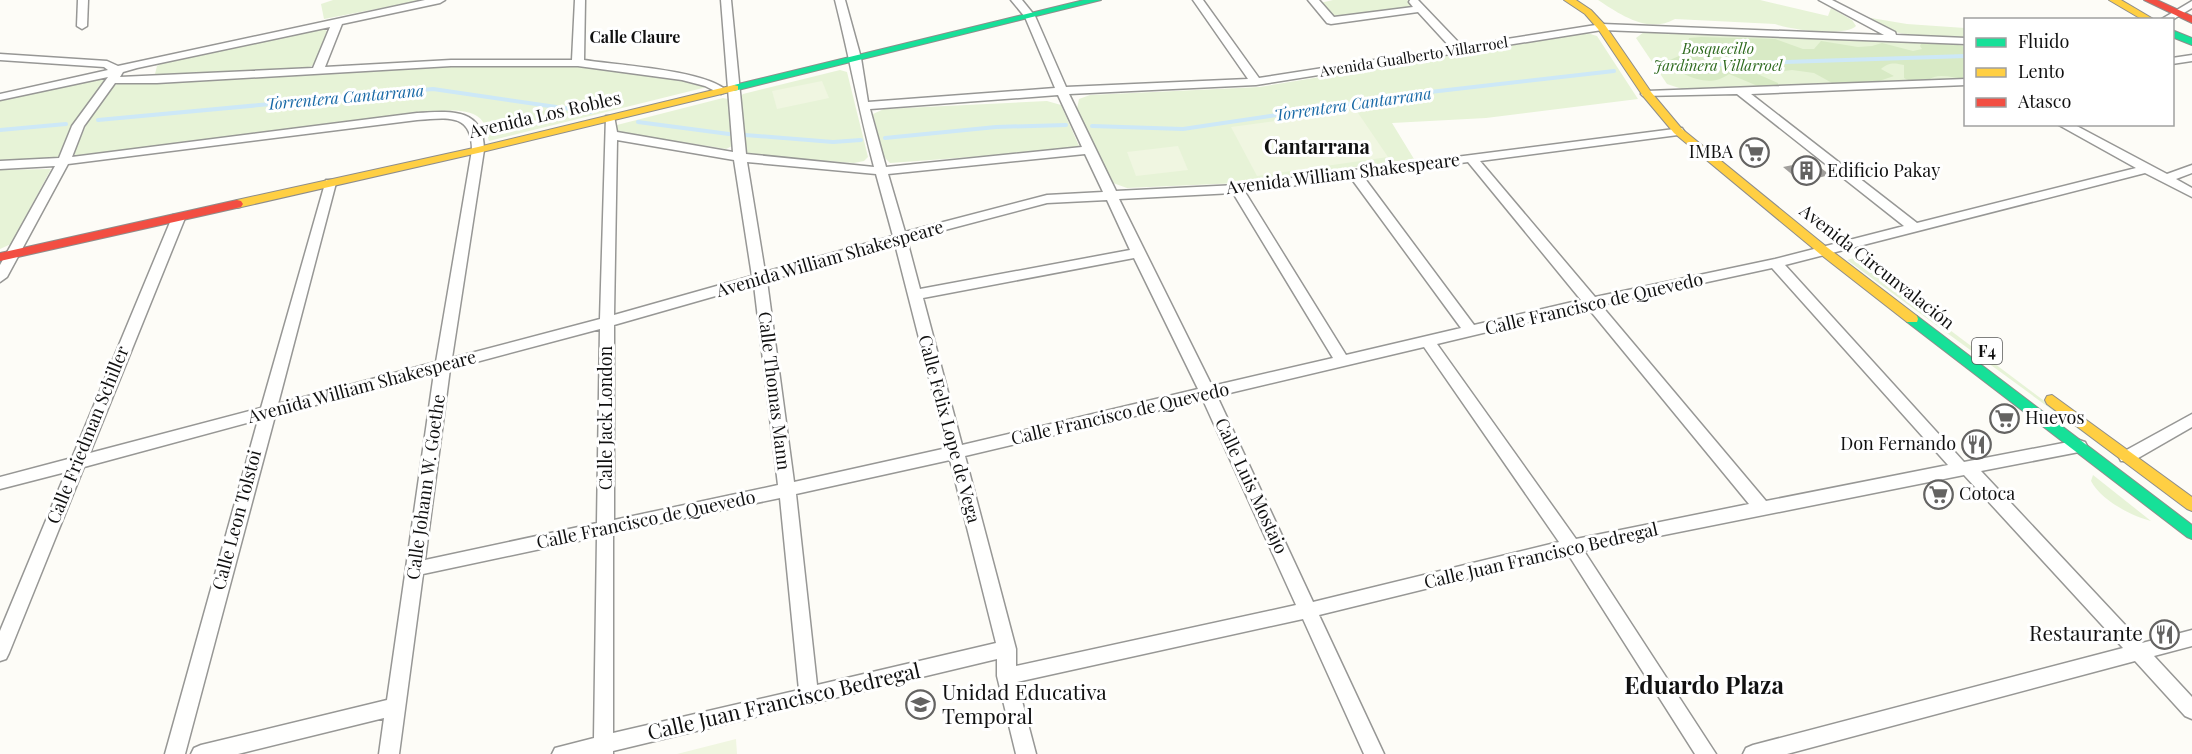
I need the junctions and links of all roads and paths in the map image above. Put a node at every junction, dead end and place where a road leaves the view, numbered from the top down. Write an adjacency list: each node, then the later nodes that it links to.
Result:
1 (98, 0): 15 (street)
2 (440, 0): 22 (street)
3 (580, 0): 36 (street)
4 (726, 0): 42 (street, Calle Thomas Mann)
5 (840, 0): 33 (street, Calle Felix Lope de Vega)
6 (1016, 0): 18 (street, Calle Luis Mostajo)
7 (1096, 0): 18 (main road, Avenida Los Robles)
8 (1198, 0): 40 (street)
9 (1316, 0): 16 (street)
10 (1569, 0): 24 (main road, Avenida Circunvalación / F4)
11 (1588, 0): 25 (main road)
12 (1824, 0): 27 (street)
13 (2114, 0): 20 (main road)
14 (2149, 0): 19 (main road)
15 (83, 2): 23 (street)
16 (1416, 4): 31 (street)
17 (2192, 4): 19 (street)
18 (1030, 16): 33 (main road, Avenida Los Robles); 43 (street, Calle Luis Mostajo)
19 (2171, 17): 21 (main road)
20 (2147, 18)
21 (2192, 20)
22 (337, 22): 37 (street); 38 (street)
23 (82, 26)
24 (1602, 27): 25 (street, Avenida Gualberto Villarroel); 31 (street, Avenida Gualberto Villarroel); 46 (main road, Avenida Circunvalación / F4)
25 (1619, 27): 27 (street, Avenida Gualberto Villarroel); 30 (main road)
26 (2174, 34): 29 (main road)
27 (1896, 37): 28 (street, Avenida Gualberto Villarroel)
28 (1964, 41)
29 (2192, 42)
30 (1631, 43)
31 (1459, 50): 40 (street, Avenida Gualberto Villarroel)
32 (0, 57): 38 (street)
33 (855, 58): 42 (main road, Avenida Los Robles); 48 (street, Calle Felix Lope de Vega)
34 (2192, 58): 35 (street)
35 (2174, 61)
36 (578, 63): 37 (street); 42 (street)
37 (318, 70): 38 (street)
38 (116, 75): 47 (street); 59 (street)
39 (1656, 77): 45 (main road)
40 (1256, 82): 43 (street, Avenida Gualberto Villarroel)
41 (1964, 82): 44 (street)
42 (728, 89): 51 (main road, Avenida Los Robles); 57 (street, Calle Thomas Mann)
43 (1062, 91): 48 (street, Avenida Gualberto Villarroel); 56 (street, Calle Luis Mostajo)
44 (1740, 91): 45 (street); 71 (street)
45 (1668, 93): 46 (street); 49 (main road)
46 (1647, 94): 53 (main road, Avenida Circunvalación / F4)
47 (0, 97)
48 (863, 106): 63 (street, Calle Felix Lope de Vega)
49 (1679, 109)
50 (2067, 126): 61 (street)
51 (610, 127): 55 (main road, Avenida Los Robles); 57 (street); 83 (street, Calle Jack London)
52 (1697, 128): 54 (main road)
53 (1678, 131): 58 (street, Avenida William Shakespeare); 75 (main road, Avenida Circunvalación / F4)
54 (1712, 141)
55 (478, 150): 59 (street); 66 (main road, Avenida Los Robles); 87 (street, Calle Johann W. Goethe)
56 (1090, 150): 63 (street); 69 (street, Calle Luis Mostajo)
57 (739, 157): 63 (street); 80 (street, Calle Thomas Mann)
58 (1471, 158): 64 (street, Avenida William Shakespeare); 82 (street)
59 (63, 163): 60 (street); 77 (street)
60 (0, 165)
61 (2146, 169): 65 (street); 71 (street, Calle Francisco de Quevedo)
62 (2192, 169): 65 (street)
63 (881, 171): 73 (street, Calle Felix Lope de Vega)
64 (1354, 173): 67 (street, Avenida William Shakespeare); 84 (street)
65 (2166, 179): 68 (street)
66 (330, 183): 70 (main road, Avenida Los Robles); 90 (street, Calle Leon Tolstoi)
67 (1237, 189): 69 (street, Avenida William Shakespeare); 86 (street)
68 (2192, 193)
69 (1111, 194): 73 (street, Avenida William Shakespeare); 76 (street, Calle Luis Mostajo)
70 (178, 218): 77 (main road, Avenida Los Robles); 95 (street, Calle Friedman Schiller)
71 (1915, 228): 74 (street, Calle Francisco de Quevedo)
72 (1829, 232): 74 (main road, Avenida Circunvalación)
73 (900, 238): 80 (street, Avenida William Shakespeare); 81 (street, Calle Felix Lope de Vega)
74 (1851, 249): 75 (street, Calle Francisco de Quevedo)
75 (1824, 251): 78 (street, Calle Francisco de Quevedo); 92 (main road, Avenida Circunvalación / F4)
76 (1138, 254): 81 (street); 88 (street, Calle Luis Mostajo)
77 (6, 255): 79 (street)
78 (1775, 263): 82 (street, Calle Francisco de Quevedo); 96 (street)
79 (0, 277)
80 (760, 279): 83 (street, Avenida William Shakespeare); 98 (street, Calle Thomas Mann)
81 (914, 295): 93 (street, Calle Felix Lope de Vega)
82 (1590, 303): 84 (street, Calle Francisco de Quevedo); 100 (street)
83 (607, 322): 87 (street, Avenida William Shakespeare); 101 (street, Calle Jack London)
84 (1471, 332): 85 (street, Calle Francisco de Quevedo)
85 (1428, 342): 86 (street, Calle Francisco de Quevedo); 103 (street)
86 (1342, 361): 88 (street, Calle Francisco de Quevedo)
87 (443, 365): 90 (street, Avenida William Shakespeare); 104 (street, Calle Johann W. Goethe)
88 (1209, 394): 93 (street, Calle Francisco de Quevedo); 105 (street, Calle Luis Mostajo)
89 (2043, 394): 94 (main road)
90 (266, 412): 95 (street, Avenida William Shakespeare); 115 (street, Calle Leon Tolstoi)
91 (2192, 420): 94 (street)
92 (2079, 446): 96 (street, Calle Juan Francisco Bedregal); 102 (main road, Avenida Circunvalación / F4)
93 (956, 452): 98 (street, Calle Francisco de Quevedo); 107 (street, Calle Felix Lope de Vega)
94 (2127, 457): 99 (main road)
95 (75, 464): 97 (street, Avenida William Shakespeare); 109 (street, Calle Friedman Schiller)
96 (1964, 468): 100 (street, Calle Juan Francisco Bedregal); 108 (street)
97 (0, 483)
98 (787, 491): 101 (street, Calle Francisco de Quevedo); 111 (street, Calle Thomas Mann)
99 (2192, 505)
100 (1762, 508): 103 (street, Calle Juan Francisco Bedregal)
101 (606, 529): 104 (street, Calle Francisco de Quevedo); 114 (street, Calle Jack London)
102 (2192, 533)
103 (1572, 547): 105 (street, Calle Juan Francisco Bedregal); 121 (street)
104 (414, 569): 112 (street, Calle Johann W. Goethe)
105 (1309, 610): 110 (street, Calle Juan Francisco Bedregal); 120 (street, Calle Luis Mostajo)
106 (2192, 638): 108 (street)
107 (1007, 649): 110 (street, Calle Felix Lope de Vega); 111 (street, Calle Juan Francisco Bedregal)
108 (2140, 652): 113 (street); 122 (street)
109 (0, 653)
110 (1006, 675): 119 (street, Calle Felix Lope de Vega)
111 (809, 696): 114 (street, Calle Juan Francisco Bedregal)
112 (395, 707): 116 (street); 117 (street, Calle Johann W. Goethe)
113 (2192, 710)
114 (603, 749): 118 (street, Calle Juan Francisco Bedregal)
115 (175, 754)
116 (201, 754)
117 (389, 754)
118 (562, 754)
119 (1026, 754)
120 (1374, 754)
121 (1706, 754)
122 (1753, 754)

